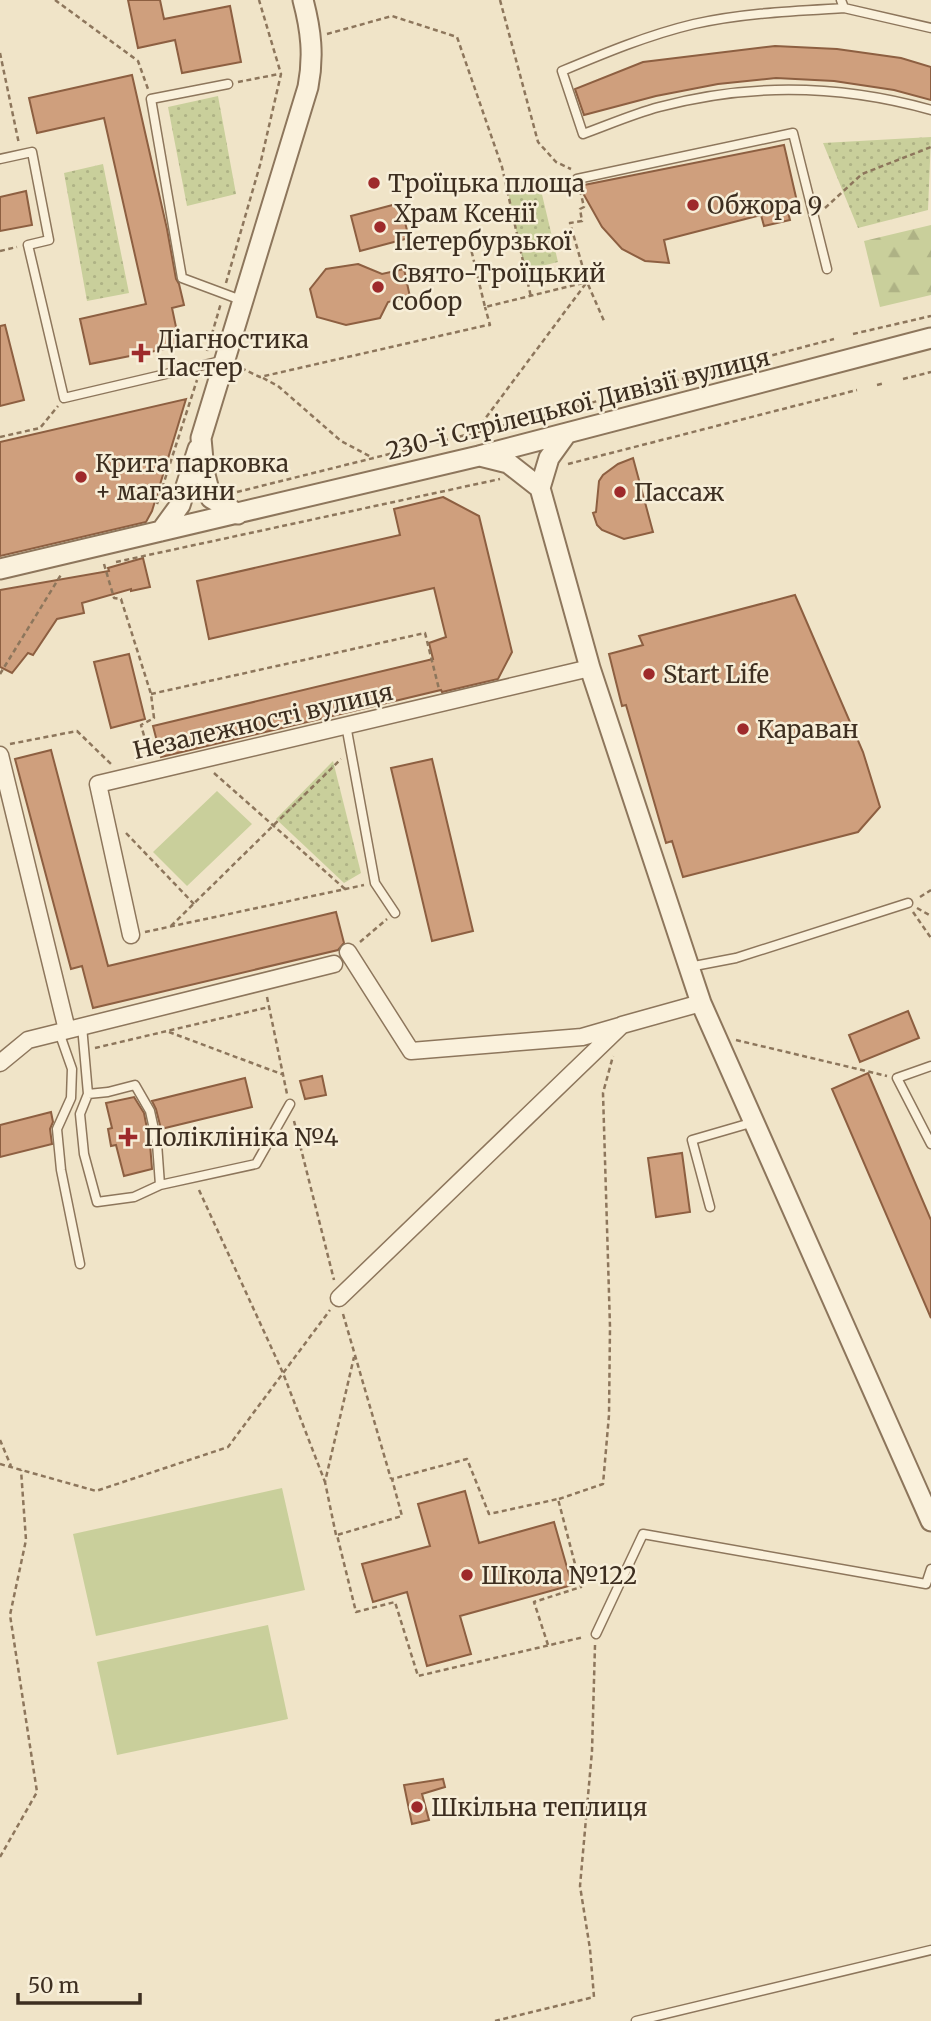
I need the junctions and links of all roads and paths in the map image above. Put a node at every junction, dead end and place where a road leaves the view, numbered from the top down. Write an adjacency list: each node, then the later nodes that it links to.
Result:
1 (55, 0): 11 (path)
2 (259, 0): 9 (path)
3 (303, 0): 7 (street)
4 (500, 0): 16 (path)
5 (843, 4): 6 (lane); 12 (lane)
6 (931, 28)
7 (312, 38): 18 (path); 25 (street)
8 (0, 53): 14 (path)
9 (281, 74): 10 (path); 23 (path)
10 (228, 84): 11 (lane)
11 (151, 99): 23 (lane)
12 (931, 110)
13 (931, 147): 17 (path)
14 (21, 154): 15 (lane); 19 (lane)
15 (0, 159)
16 (577, 179): 17 (lane); 22 (path)
17 (814, 218): 21 (lane)
18 (518, 237): 24 (path); 26 (path)
19 (28, 245): 20 (path); 40 (lane)
20 (0, 251)
21 (827, 270)
22 (587, 282): 24 (path); 28 (path); 41 (path)
23 (223, 294): 25 (lane); 33 (path)
24 (531, 297): 26 (path)
25 (243, 301): 32 (street)
26 (485, 307): 35 (path)
27 (931, 316): 29 (path)
28 (604, 321)
29 (853, 334)
30 (931, 338): 42 (street, 230-ї Стрілецької Дивізії вулиця)
31 (834, 339): 41 (path)
32 (225, 360): 33 (lane); 35 (path); 44 (street)
33 (202, 366): 40 (lane); 52 (path)
34 (931, 372): 36 (path)
35 (260, 377): 47 (path)
36 (903, 379)
37 (886, 383): 38 (path)
38 (877, 386)
39 (857, 390): 46 (path)
40 (64, 398): 43 (path)
41 (475, 433): 50 (path)
42 (567, 433): 45 (street, 230-ї Стрілецької Дивізії вулиця); 49 (street)
43 (0, 438)
44 (201, 438): 51 (street); 52 (street)
45 (479, 456): 47 (street, 230-ї Стрілецької Дивізії вулиця); 49 (street)
46 (565, 464)
47 (403, 474): 51 (street, 230-ї Стрілецької Дивізії вулиця)
48 (510, 477): 59 (path)
49 (540, 488): 57 (street)
50 (232, 493)
51 (238, 514): 52 (street, 230-ї Стрілецької Дивізії вулиця)
52 (157, 523): 53 (street, 230-ї Стрілецької Дивізії вулиця)
53 (0, 569)
54 (72, 571): 55 (path)
55 (62, 573): 56 (path); 58 (path)
56 (49, 576)
57 (590, 668): 60 (street, Незалежності вулиця); 80 (street)
58 (0, 674)
59 (150, 694): 60 (path); 66 (path)
60 (443, 702): 61 (street, Незалежності вулиця)
61 (346, 724): 63 (lane); 65 (street, Незалежності вулиця)
62 (0, 746): 67 (path)
63 (351, 750): 69 (path); 70 (lane)
64 (0, 755): 85 (street)
65 (200, 760): 66 (street, Незалежності вулиця); 69 (path)
66 (153, 771): 67 (street, Незалежності вулиця)
67 (125, 777): 68 (street, Незалежності вулиця)
68 (103, 809): 73 (path); 76 (street, Незалежності вулиця)
69 (274, 825): 71 (path); 73 (path)
70 (375, 883): 71 (path); 74 (lane)
71 (345, 889): 75 (path)
72 (908, 903): 77 (path); 80 (lane)
73 (194, 904): 75 (path)
74 (395, 913): 78 (path)
75 (171, 926): 76 (path)
76 (131, 935)
77 (931, 938)
78 (348, 951): 84 (street)
79 (334, 964): 81 (street)
80 (689, 967): 82 (street)
81 (264, 980): 83 (path); 85 (street)
82 (701, 1003): 84 (street); 87 (street)
83 (270, 1007): 86 (path); 91 (path)
84 (622, 1026): 101 (street); 110 (path)
85 (69, 1030): 88 (lane); 89 (street); 100 (lane)
86 (167, 1031): 88 (path); 91 (path)
87 (715, 1035): 92 (path); 95 (street)
88 (84, 1051): 93 (lane)
89 (0, 1063)
90 (931, 1066): 92 (lane)
91 (284, 1075): 94 (path)
92 (897, 1078): 96 (lane)
93 (88, 1094): 98 (lane); 98 (lane)
94 (290, 1104): 98 (lane); 101 (path)
95 (754, 1122): 99 (lane); 111 (street)
96 (931, 1144)
97 (195, 1182): 103 (path)
98 (160, 1185)
99 (710, 1207)
100 (80, 1264)
101 (339, 1298): 102 (path); 103 (path)
102 (355, 1354): 108 (path); 109 (path)
103 (283, 1373): 107 (path); 109 (path)
104 (0, 1440): 106 (path)
105 (0, 1464): 106 (path)
106 (11, 1467): 107 (path)
107 (21, 1470): 116 (path)
108 (391, 1479): 110 (path); 112 (path)
109 (325, 1482): 112 (path)
110 (558, 1499): 115 (path)
111 (931, 1521)
112 (337, 1535): 115 (path)
113 (931, 1569): 114 (lane)
114 (596, 1634): 115 (path); 118 (path)
115 (548, 1645)
116 (0, 1857)
117 (931, 1950): 119 (lane)
118 (495, 2021)
119 (635, 2021)

